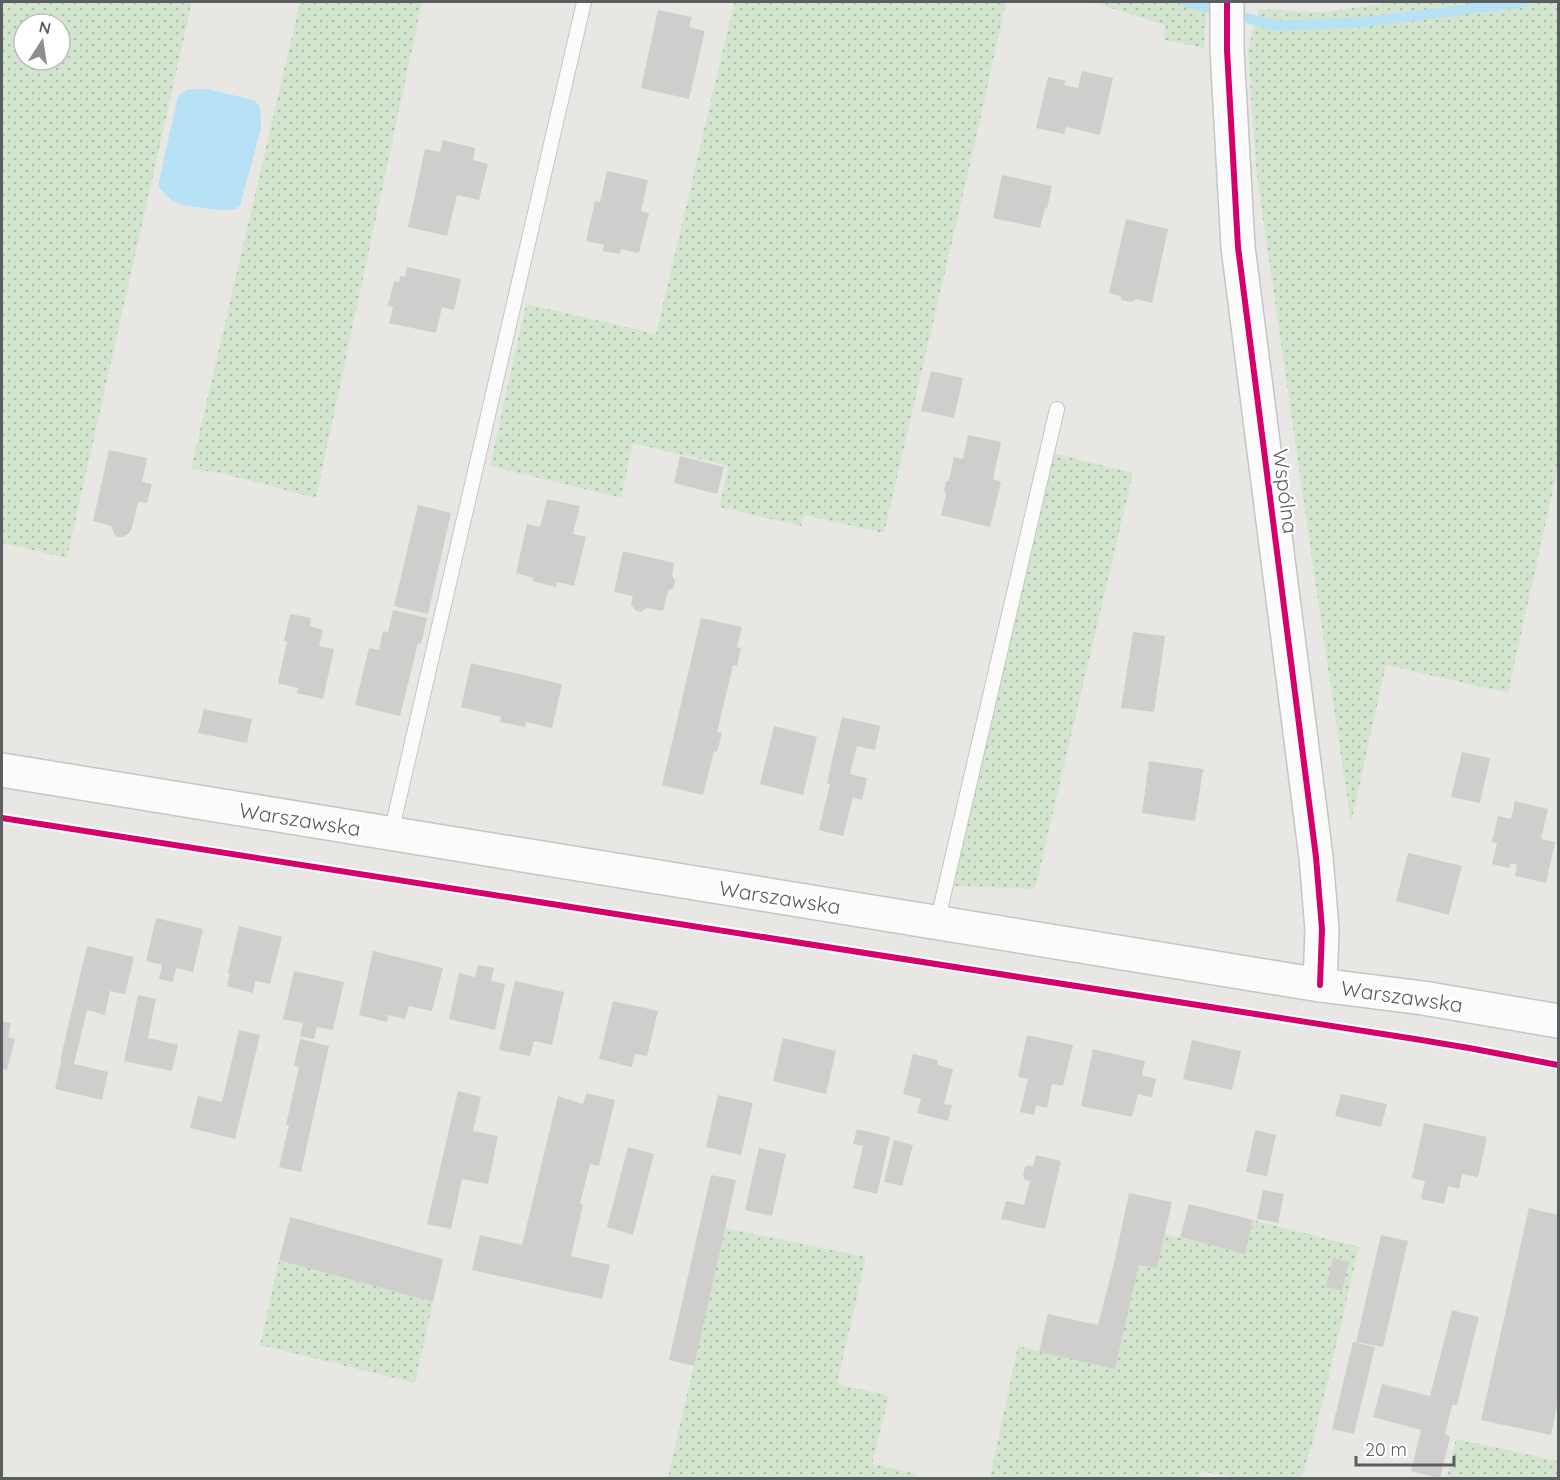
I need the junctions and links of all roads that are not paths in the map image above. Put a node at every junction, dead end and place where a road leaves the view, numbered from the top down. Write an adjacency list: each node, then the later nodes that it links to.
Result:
1 (584, 2): 5 (lane)
2 (1227, 2): 7 (main road, Wspólna)
3 (1057, 409): 6 (lane)
4 (2, 770): 5 (main road, Warszawska)
5 (391, 833): 6 (main road, Warszawska)
6 (937, 923): 7 (main road, Warszawska)
7 (1320, 985): 8 (main road, Warszawska)
8 (1558, 1022)

